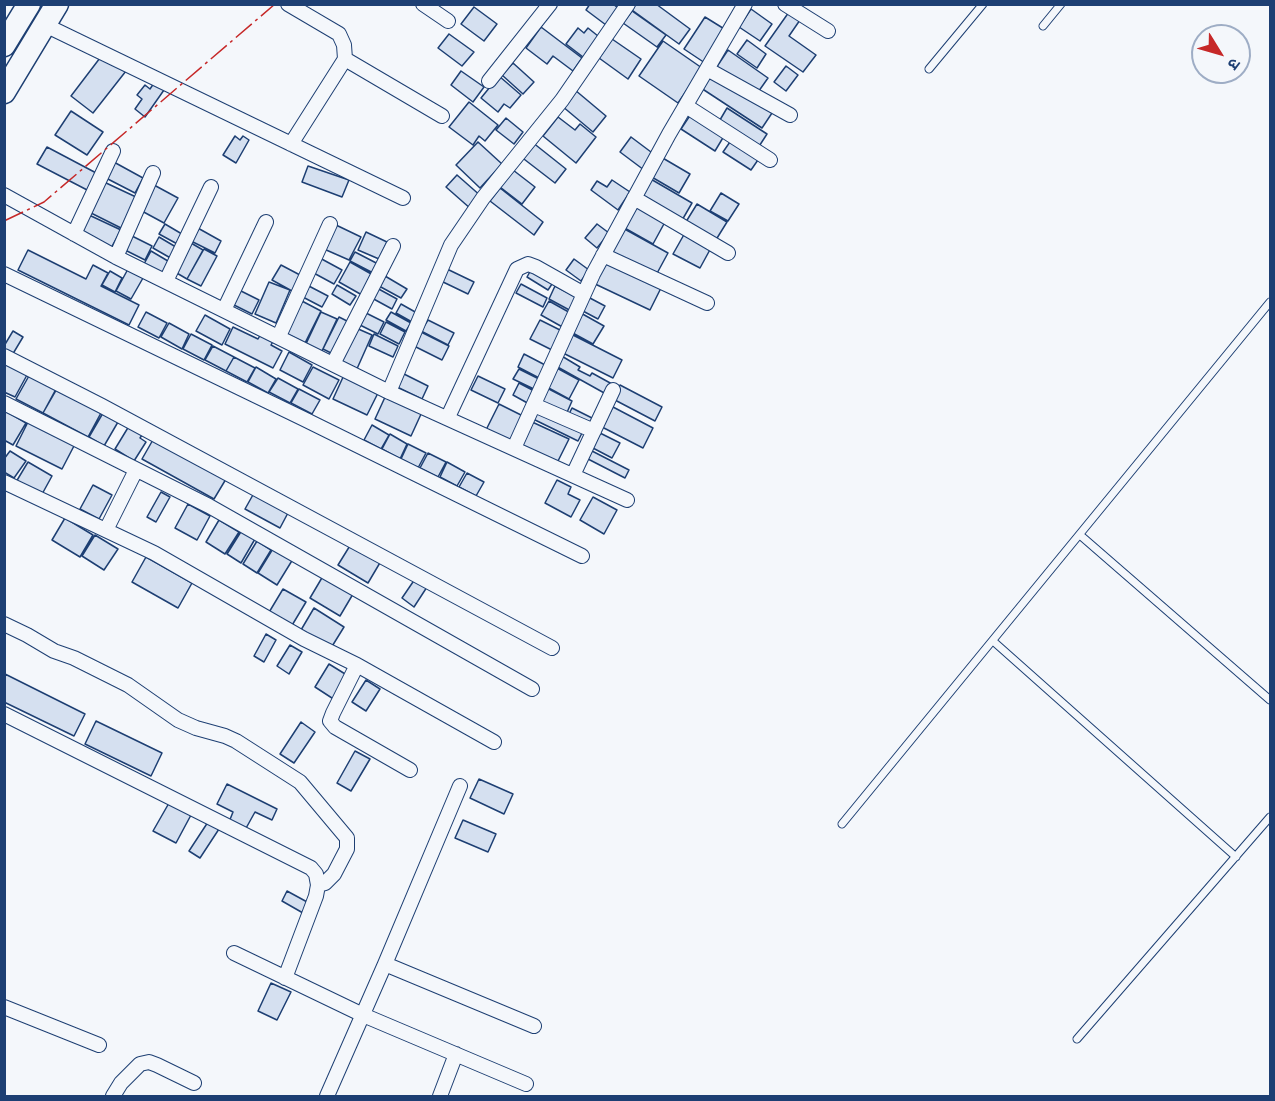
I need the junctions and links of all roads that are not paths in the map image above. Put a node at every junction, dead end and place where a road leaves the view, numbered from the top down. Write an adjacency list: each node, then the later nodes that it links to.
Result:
1 (29, 4): 15 (main road)
2 (57, 4): 12 (main road)
3 (288, 4): 16 (street)
4 (423, 4): 11 (street)
5 (550, 4): 19 (street)
6 (628, 4): 49 (street)
7 (745, 4): 17 (street)
8 (785, 4): 14 (street)
9 (983, 4): 18 (lane)
10 (1061, 4): 13 (lane)
11 (448, 21)
12 (45, 25): 20 (main road); 24 (street)
13 (1043, 26)
14 (828, 31)
15 (4, 45)
16 (345, 59): 23 (street); 24 (street)
17 (707, 69): 21 (street); 22 (street)
18 (929, 69)
19 (489, 81)
20 (4, 92)
21 (686, 106): 26 (street); 31 (street)
22 (790, 115)
23 (442, 117)
24 (291, 144): 30 (street)
25 (113, 151): 34 (street)
26 (770, 160)
27 (153, 173): 38 (street)
28 (211, 187): 40 (street)
29 (4, 195): 34 (street)
30 (403, 198)
31 (634, 198): 36 (street); 37 (street)
32 (266, 222): 44 (street)
33 (330, 224): 45 (street)
34 (74, 234): 38 (street)
35 (393, 246): 47 (street)
36 (728, 253)
37 (603, 255): 41 (street); 43 (street)
38 (116, 257): 40 (street)
39 (4, 274): 61 (street)
40 (166, 281): 44 (street)
41 (584, 294): 51 (street); 52 (street)
42 (1270, 302): 60 (lane)
43 (707, 303)
44 (224, 310): 45 (street)
45 (279, 336): 47 (street)
46 (4, 356): 64 (street)
47 (333, 364): 49 (street)
48 (613, 390): 53 (street)
49 (389, 392): 52 (street)
50 (4, 404): 55 (street)
51 (534, 405): 53 (street); 54 (street)
52 (448, 417): 54 (street)
53 (594, 431): 56 (street)
54 (514, 448): 56 (street)
55 (136, 470): 59 (street); 66 (street)
56 (573, 475): 58 (street)
57 (4, 482): 59 (street)
58 (627, 500)
59 (106, 530): 65 (street)
60 (1080, 535): 63 (lane); 67 (lane)
61 (582, 556)
62 (4, 624): 75 (street)
63 (993, 640): 73 (lane); 74 (lane)
64 (552, 648)
65 (357, 666): 69 (street); 70 (street)
66 (532, 689)
67 (1270, 700)
68 (4, 714): 75 (street)
69 (495, 741)
70 (411, 770)
71 (460, 786): 77 (street)
72 (1270, 817): 74 (lane)
73 (842, 824)
74 (1236, 857): 82 (lane)
75 (318, 885): 78 (street)
76 (234, 953): 78 (street)
77 (385, 964): 80 (street); 81 (street)
78 (285, 978): 80 (street)
79 (4, 1007): 83 (street)
80 (363, 1015): 84 (street); 88 (street)
81 (534, 1026)
82 (1077, 1039)
83 (99, 1045)
84 (456, 1054): 86 (street); 89 (street)
85 (194, 1083): 87 (street)
86 (526, 1084)
87 (113, 1096)
88 (327, 1096)
89 (440, 1096)

